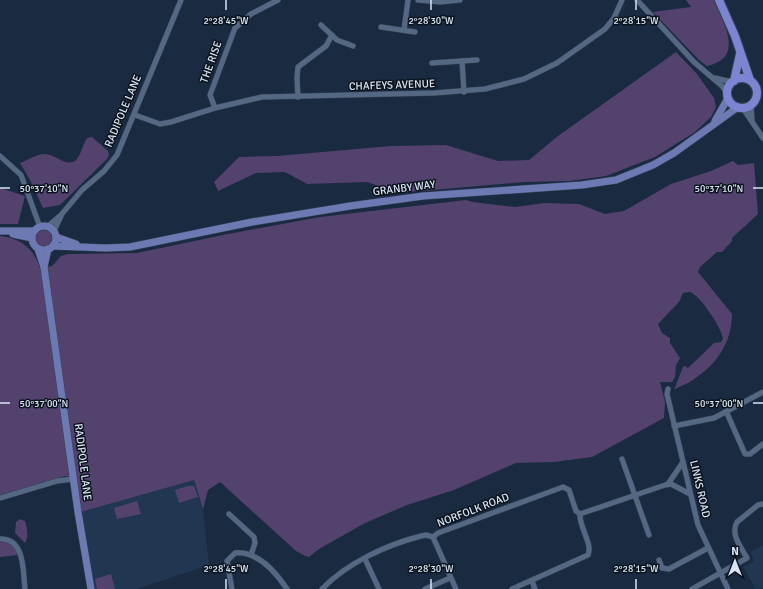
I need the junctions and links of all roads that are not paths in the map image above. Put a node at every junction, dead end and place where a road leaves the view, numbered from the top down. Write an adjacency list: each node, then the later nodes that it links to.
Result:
1 (181, 0): 29 (street, RADIPOLE LANE)
2 (278, 0): 28 (street, THE RISE)
3 (408, 0): 11 (street)
4 (418, 0): 5 (street)
5 (460, 0)
6 (622, 0): 22 (street, CHAFEYS AVENUE)
7 (637, 0): 19 (street)
8 (719, 0): 15 (highway)
9 (321, 25): 13 (street)
10 (381, 27): 11 (street)
11 (404, 30): 12 (street)
12 (415, 32)
13 (332, 35): 14 (street); 24 (street)
14 (352, 46)
15 (740, 54): 20 (highway); 21 (highway)
16 (477, 60): 17 (street)
17 (462, 61): 18 (street); 22 (street)
18 (432, 63)
19 (712, 77): 20 (street); 23 (street)
20 (733, 81): 21 (highway); 23 (highway)
21 (756, 85): 26 (highway)
22 (464, 92): 24 (street, CHAFEYS AVENUE)
23 (728, 96): 27 (highway); 31 (main road, GRANBY WAY)
24 (298, 97): 28 (street, CHAFEYS AVENUE)
25 (763, 101): 26 (highway)
26 (752, 103): 27 (highway); 30 (street)
27 (740, 107): 30 (street); 31 (main road, GRANBY WAY)
28 (215, 108): 29 (street, CHAFEYS AVENUE)
29 (135, 115): 34 (street, RADIPOLE LANE)
30 (753, 121): 32 (street)
31 (713, 125): 38 (main road, GRANBY WAY)
32 (763, 138)
33 (0, 156): 36 (street)
34 (62, 215): 36 (street, RADIPOLE LANE); 37 (street, RADIPOLE LANE)
35 (0, 231): 36 (main road)
36 (38, 231): 37 (main road, GRANBY WAY); 40 (main road, RADIPOLE LANE)
37 (55, 234): 38 (main road, GRANBY WAY); 39 (main road, RADIPOLE LANE)
38 (85, 247): 39 (main road, GRANBY WAY)
39 (50, 248): 40 (main road, GRANBY WAY); 41 (main road, RADIPOLE LANE)
40 (38, 249): 41 (main road, RADIPOLE LANE)
41 (44, 267): 49 (main road, RADIPOLE LANE)
42 (668, 389): 45 (street, LINKS ROAD)
43 (763, 392): 44 (street)
44 (726, 411): 45 (street); 46 (street)
45 (674, 426): 48 (street, LINKS ROAD)
46 (763, 444)
47 (622, 459): 52 (street)
48 (683, 462): 50 (street); 51 (street, LINKS ROAD)
49 (73, 479): 53 (street); 68 (main road, RADIPOLE LANE)
50 (668, 484): 51 (street); 52 (street)
51 (690, 494): 60 (street, LINKS ROAD)
52 (635, 496): 56 (street); 57 (street)
53 (0, 498)
54 (763, 504): 64 (street)
55 (229, 514): 61 (street)
56 (580, 514): 59 (street, NORFOLK ROAD); 66 (street)
57 (649, 535)
58 (0, 538): 67 (street)
59 (433, 538): 62 (street, NORFOLK ROAD); 65 (street)
60 (708, 548): 63 (street); 64 (street, LINKS ROAD)
61 (251, 555): 69 (street); 70 (street)
62 (365, 559): 71 (street, NORFOLK ROAD); 72 (street)
63 (658, 560)
64 (720, 573): 77 (street); 78 (street, LINKS ROAD)
65 (450, 578): 73 (street); 74 (street)
66 (532, 581): 75 (street); 76 (street)
67 (26, 589)
68 (91, 589)
69 (232, 589)
70 (287, 589)
71 (322, 589)
72 (379, 589)
73 (425, 589)
74 (456, 589)
75 (512, 589)
76 (535, 589)
77 (692, 589)
78 (728, 589)

